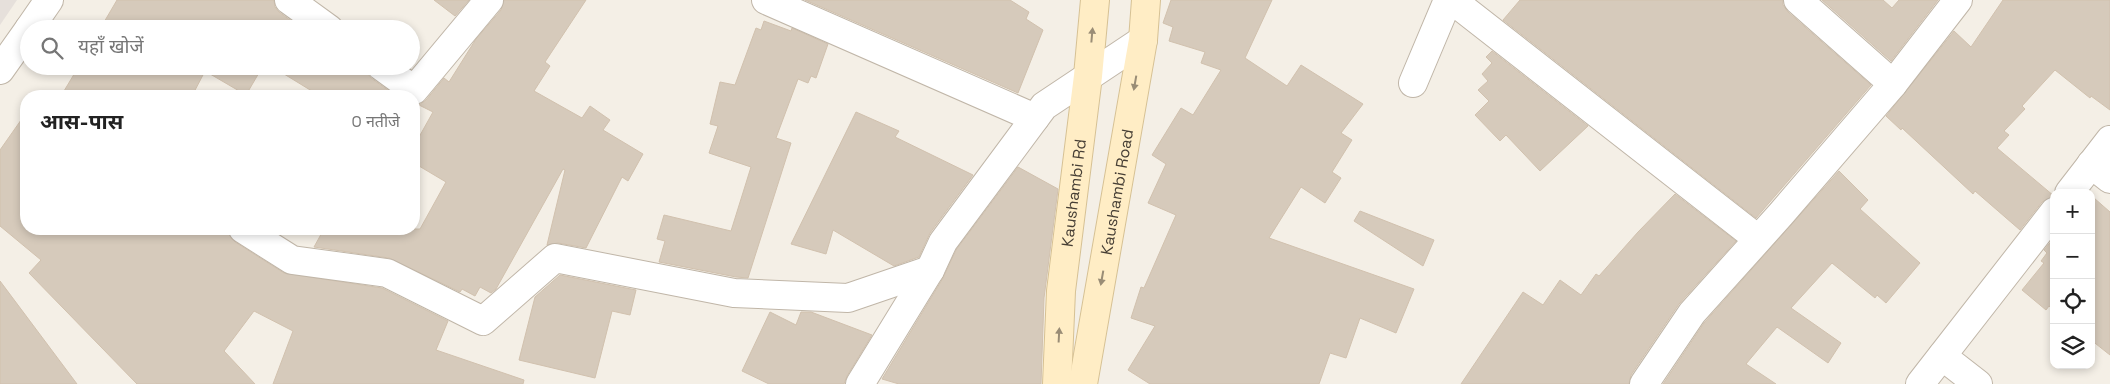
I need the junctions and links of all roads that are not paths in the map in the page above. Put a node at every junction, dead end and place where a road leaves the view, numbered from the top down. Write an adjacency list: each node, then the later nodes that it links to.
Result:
1 (49, 0): 11 (street)
2 (289, 0): 12 (street)
3 (489, 0): 20 (street)
4 (766, 0): 22 (street)
5 (1095, 0): 17 (main road, Kaushambi Rd, one-way to 5)
6 (1146, 0): 13 (main road, Kaushambi Road)
7 (1448, 0): 18 (street)
8 (1452, 0): 28 (street)
9 (1798, 0): 19 (street)
10 (1958, 0): 19 (street)
11 (35, 20)
12 (317, 20)
13 (1143, 40): 17 (street); 33 (main road, Kaushambi Road, one-way to 33)
14 (20, 42): 15 (street)
15 (0, 70)
16 (394, 75): 21 (street)
17 (1088, 76): 22 (street); 32 (main road, Kaushambi Rd, one-way to 17)
18 (1413, 83)
19 (1893, 84): 28 (street)
20 (414, 90)
21 (414, 90)
22 (1035, 118): 29 (street)
23 (2110, 140): 24 (street)
24 (2101, 172): 25 (street)
25 (2075, 189)
26 (2050, 217): 30 (street)
27 (253, 235): 29 (street)
28 (1758, 239): 34 (street)
29 (930, 270): 31 (street)
30 (1942, 356): 35 (street); 36 (street)
31 (860, 384)
32 (1057, 384)
33 (1084, 384)
34 (1644, 384)
35 (1920, 384)
36 (1978, 384)

